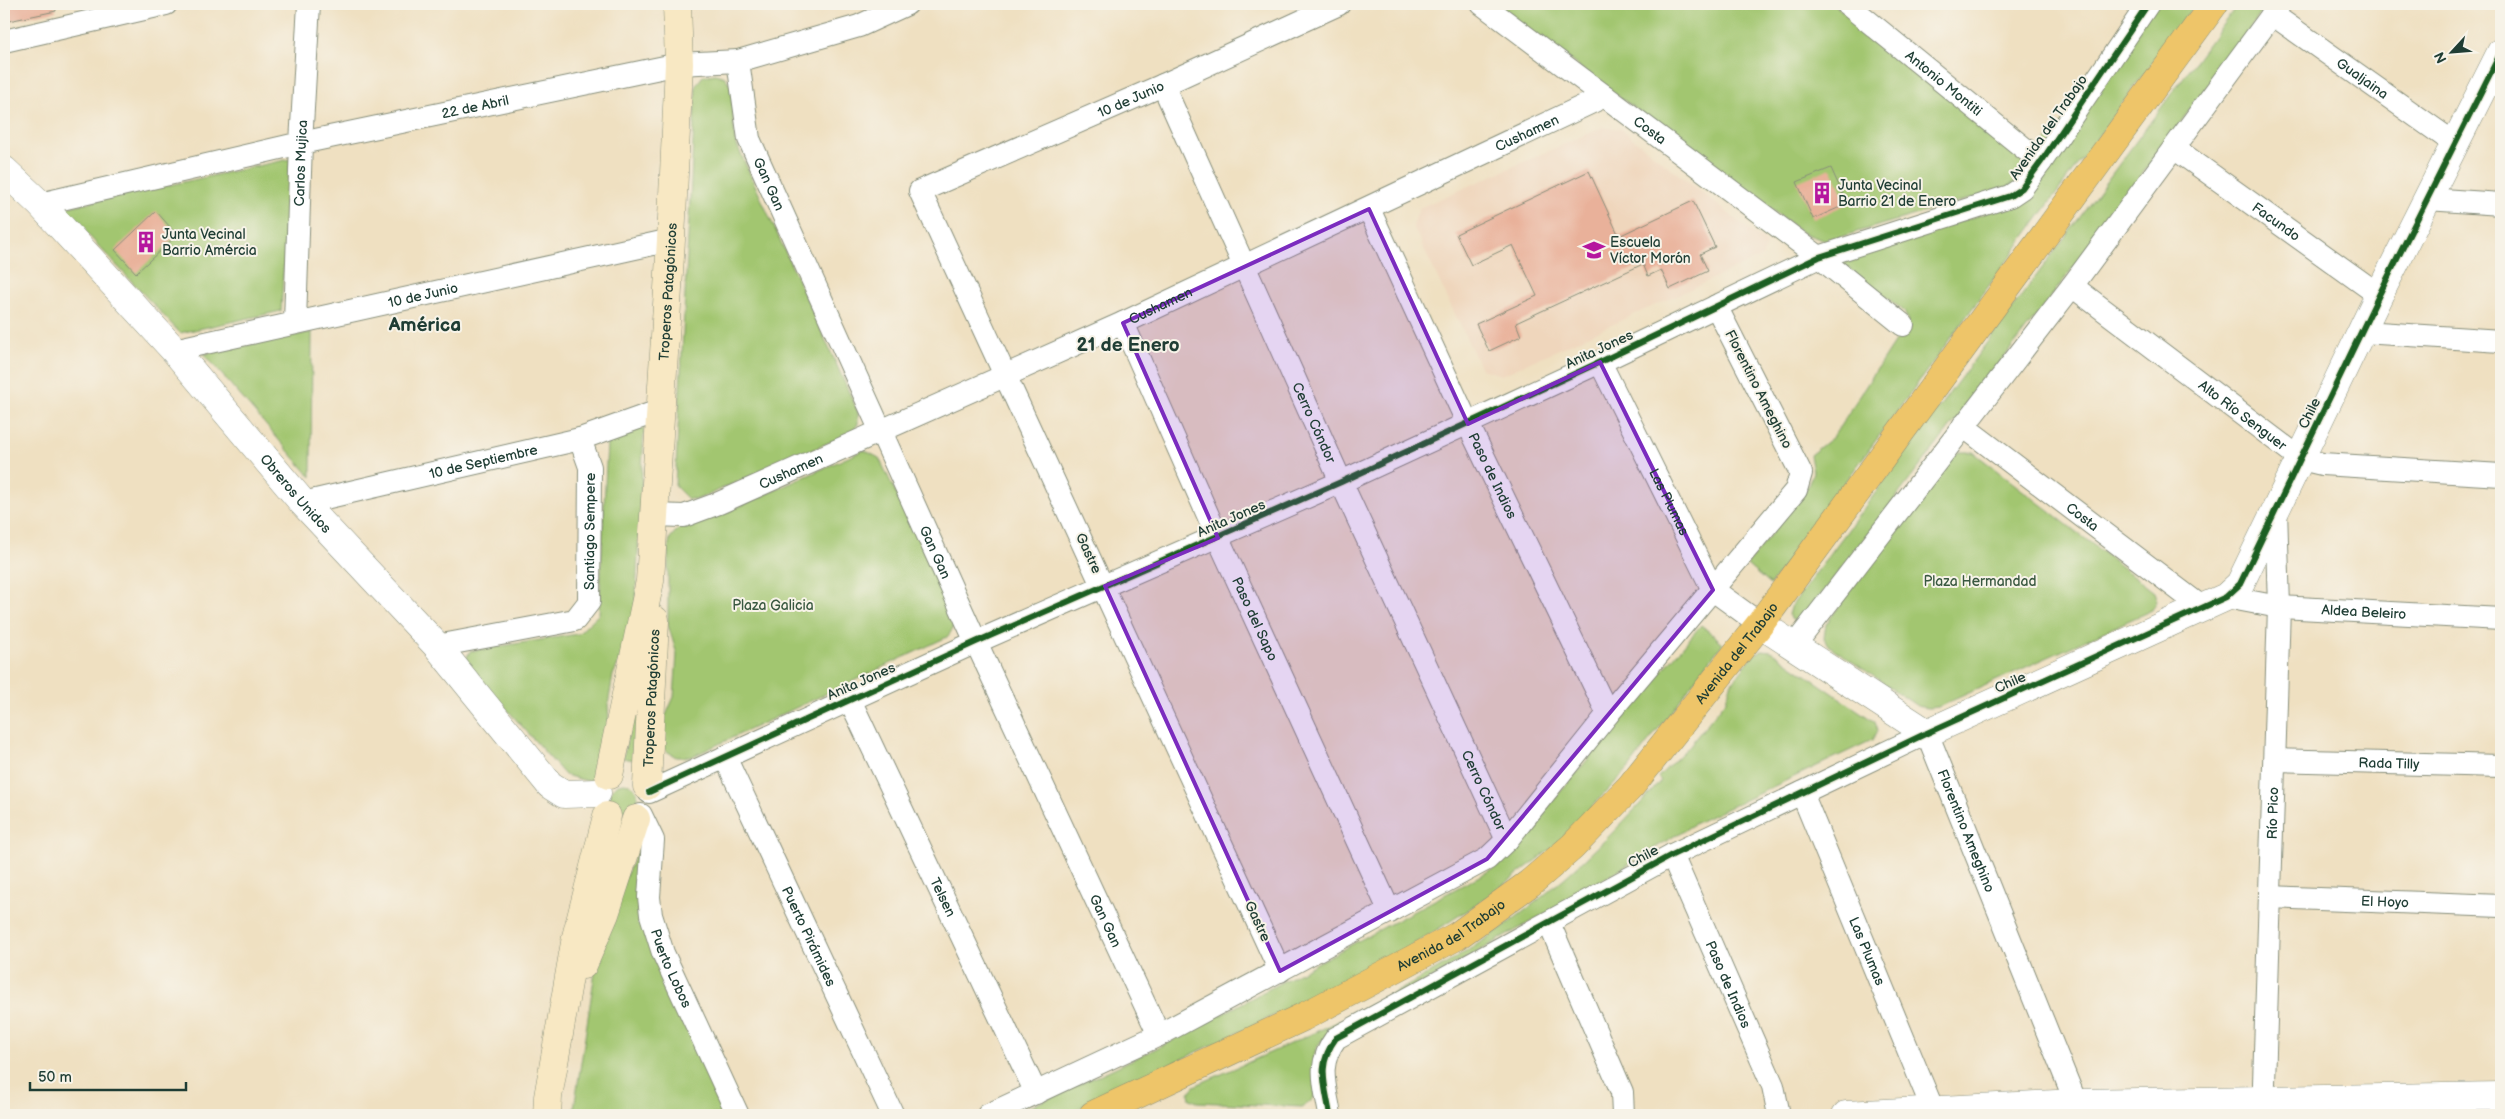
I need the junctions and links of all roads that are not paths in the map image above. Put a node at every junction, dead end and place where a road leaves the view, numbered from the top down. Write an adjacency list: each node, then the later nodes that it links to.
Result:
1 (166, 4): 11 (street)
2 (309, 4): 17 (street, Carlos Mujica)
3 (677, 4): 14 (main road, Troperos Patagónicos)
4 (907, 4): 13 (street, 22 de Abril)
5 (1339, 4): 15 (street, 10 de Junio)
6 (1482, 4): 16 (street, Costa)
7 (2148, 4): 20 (street, Avenida del Trabajo)
8 (2214, 4): 59 (main road, Avenida del Trabajo)
9 (1858, 7): 20 (street, Antonio Montiti)
10 (2276, 9): 18 (street, Gualjaina); 19 (street)
11 (4, 41)
12 (2500, 59): 18 (street, Chile)
13 (738, 61): 14 (street, 22 de Abril); 44 (street, Gan Gan)
14 (679, 64): 17 (street, 22 de Abril); 27 (main road, Troperos Patagónicos)
15 (1163, 85): 22 (street, 10 de Junio); 29 (street, Cerro Cóndor)
16 (1605, 96): 26 (street, Cushamen); 28 (street, Costa)
17 (301, 143): 24 (street, 22 de Abril); 33 (street, Carlos Mujica)
18 (2454, 143): 23 (street, Chile)
19 (2174, 148): 30 (street); 31 (street, Facundo)
20 (2041, 162): 28 (street, Avenida del Trabajo)
21 (4, 170): 24 (street, Obreros Unidos)
22 (920, 191): 40 (street, Gastre)
23 (2427, 199): 25 (street); 31 (street, Chile)
24 (40, 204): 38 (street, Obreros Unidos)
25 (2501, 204)
26 (1369, 209): 29 (street, Cushamen); 42 (street, Paso de Indios)
27 (671, 240): 33 (street, 10 de Junio); 41 (main road, Troperos Patagónicos)
28 (1819, 257): 32 (street, Anita Jones); 35 (street, Costa)
29 (1243, 267): 34 (street, Cushamen); 48 (street, Cerro Cóndor)
30 (2072, 286): 43 (street); 46 (street, Alto Río Senguer)
31 (2379, 295): 36 (street, Chile)
32 (1716, 306): 39 (street, Anita Jones); 55 (street, Florentino Ameghino)
33 (295, 322): 38 (street, 10 de Junio)
34 (1123, 323): 40 (street, Cushamen); 52 (street, Paso del Sapo)
35 (1902, 325)
36 (2363, 332): 37 (street); 46 (street, Chile)
37 (2501, 341)
38 (174, 350): 49 (street, Obreros Unidos)
39 (1600, 362): 42 (street, Anita Jones); 55 (street, Las Plumas)
40 (1006, 374): 44 (street, Cushamen); 54 (street, Gastre)
41 (661, 410): 45 (street, 10 de Septiembre); 51 (main road, Troperos Patagónicos)
42 (1468, 424): 48 (street, Anita Jones); 64 (street, Paso de Indios)
43 (1963, 426): 56 (street, Costa); 62 (street)
44 (880, 432): 51 (street, Cushamen); 60 (street, Gan Gan)
45 (580, 439): 49 (street, 10 de Septiembre); 61 (street, Santiago Sempere)
46 (2301, 459): 47 (street, Alto Río Senguer); 50 (street, Chile)
47 (2501, 475)
48 (1341, 482): 52 (street, Anita Jones); 72 (street, Cerro Cóndor)
49 (304, 503): 61 (street, Obreros Unidos)
50 (2276, 509): 56 (street, Chile); 57 (street, Río Pico)
51 (654, 515): 53 (main road, Troperos Patagónicos)
52 (1218, 538): 54 (street, Anita Jones); 76 (street, Paso del Sapo)
53 (650, 581): 70 (main road, Troperos Patagónicos); 71 (main road, Troperos Patagónicos)
54 (1104, 586): 60 (street, Anita Jones); 78 (street, Gastre)
55 (1713, 590): 59 (street, Las Plumas); 64 (street)
56 (2214, 603): 57 (street, Aldea Beleiro); 65 (street, Chile)
57 (2279, 607): 58 (street, Aldea Beleiro); 67 (street, Río Pico)
58 (2501, 619)
59 (1760, 624): 62 (street); 90 (main road, Avenida del Trabajo)
60 (976, 642): 63 (street, Anita Jones); 80 (street, Gan Gan)
61 (437, 646): 70 (street, Obreros Unidos)
62 (1794, 646): 65 (street)
63 (850, 700): 66 (street, Anita Jones); 81 (street, Telsen)
64 (1608, 714): 72 (street)
65 (1927, 733): 69 (street, Chile); 84 (street, Florentino Ameghino)
66 (725, 757): 71 (street, Anita Jones); 88 (street, Puerto Pirámides)
67 (2275, 760): 68 (street, Rada Tilly); 74 (street, Río Pico)
68 (2501, 766)
69 (1802, 793): 73 (street, Chile); 85 (street, Las Plumas)
70 (604, 795): 71 (main road); 71 (main road, Troperos Patagónicos); 79 (main road, Troperos Patagónicos)
71 (643, 803): 79 (main road, Troperos Patagónicos); 87 (street, Puerto Lobos)
72 (1507, 840): 76 (street)
73 (1672, 855): 77 (street, Chile); 93 (street, Paso de Indios)
74 (2270, 897): 75 (street, El Hoyo); 83 (street, Río Pico)
75 (2501, 906)
76 (1390, 912): 78 (street)
77 (1549, 923): 91 (street, Chile); 92 (street)
78 (1280, 970): 80 (street)
79 (566, 1002): 86 (main road, Troperos Patagónicos)
80 (1159, 1035): 81 (street)
81 (1036, 1093): 89 (street)
82 (2501, 1096): 83 (street)
83 (2263, 1107): 84 (street)
84 (2076, 1109): 85 (street)
85 (1933, 1110): 94 (street)
86 (548, 1115)
87 (738, 1115)
88 (892, 1115)
89 (988, 1115)
90 (1093, 1115)
91 (1330, 1115)
92 (1623, 1115)
93 (1779, 1115)
94 (1846, 1115)

